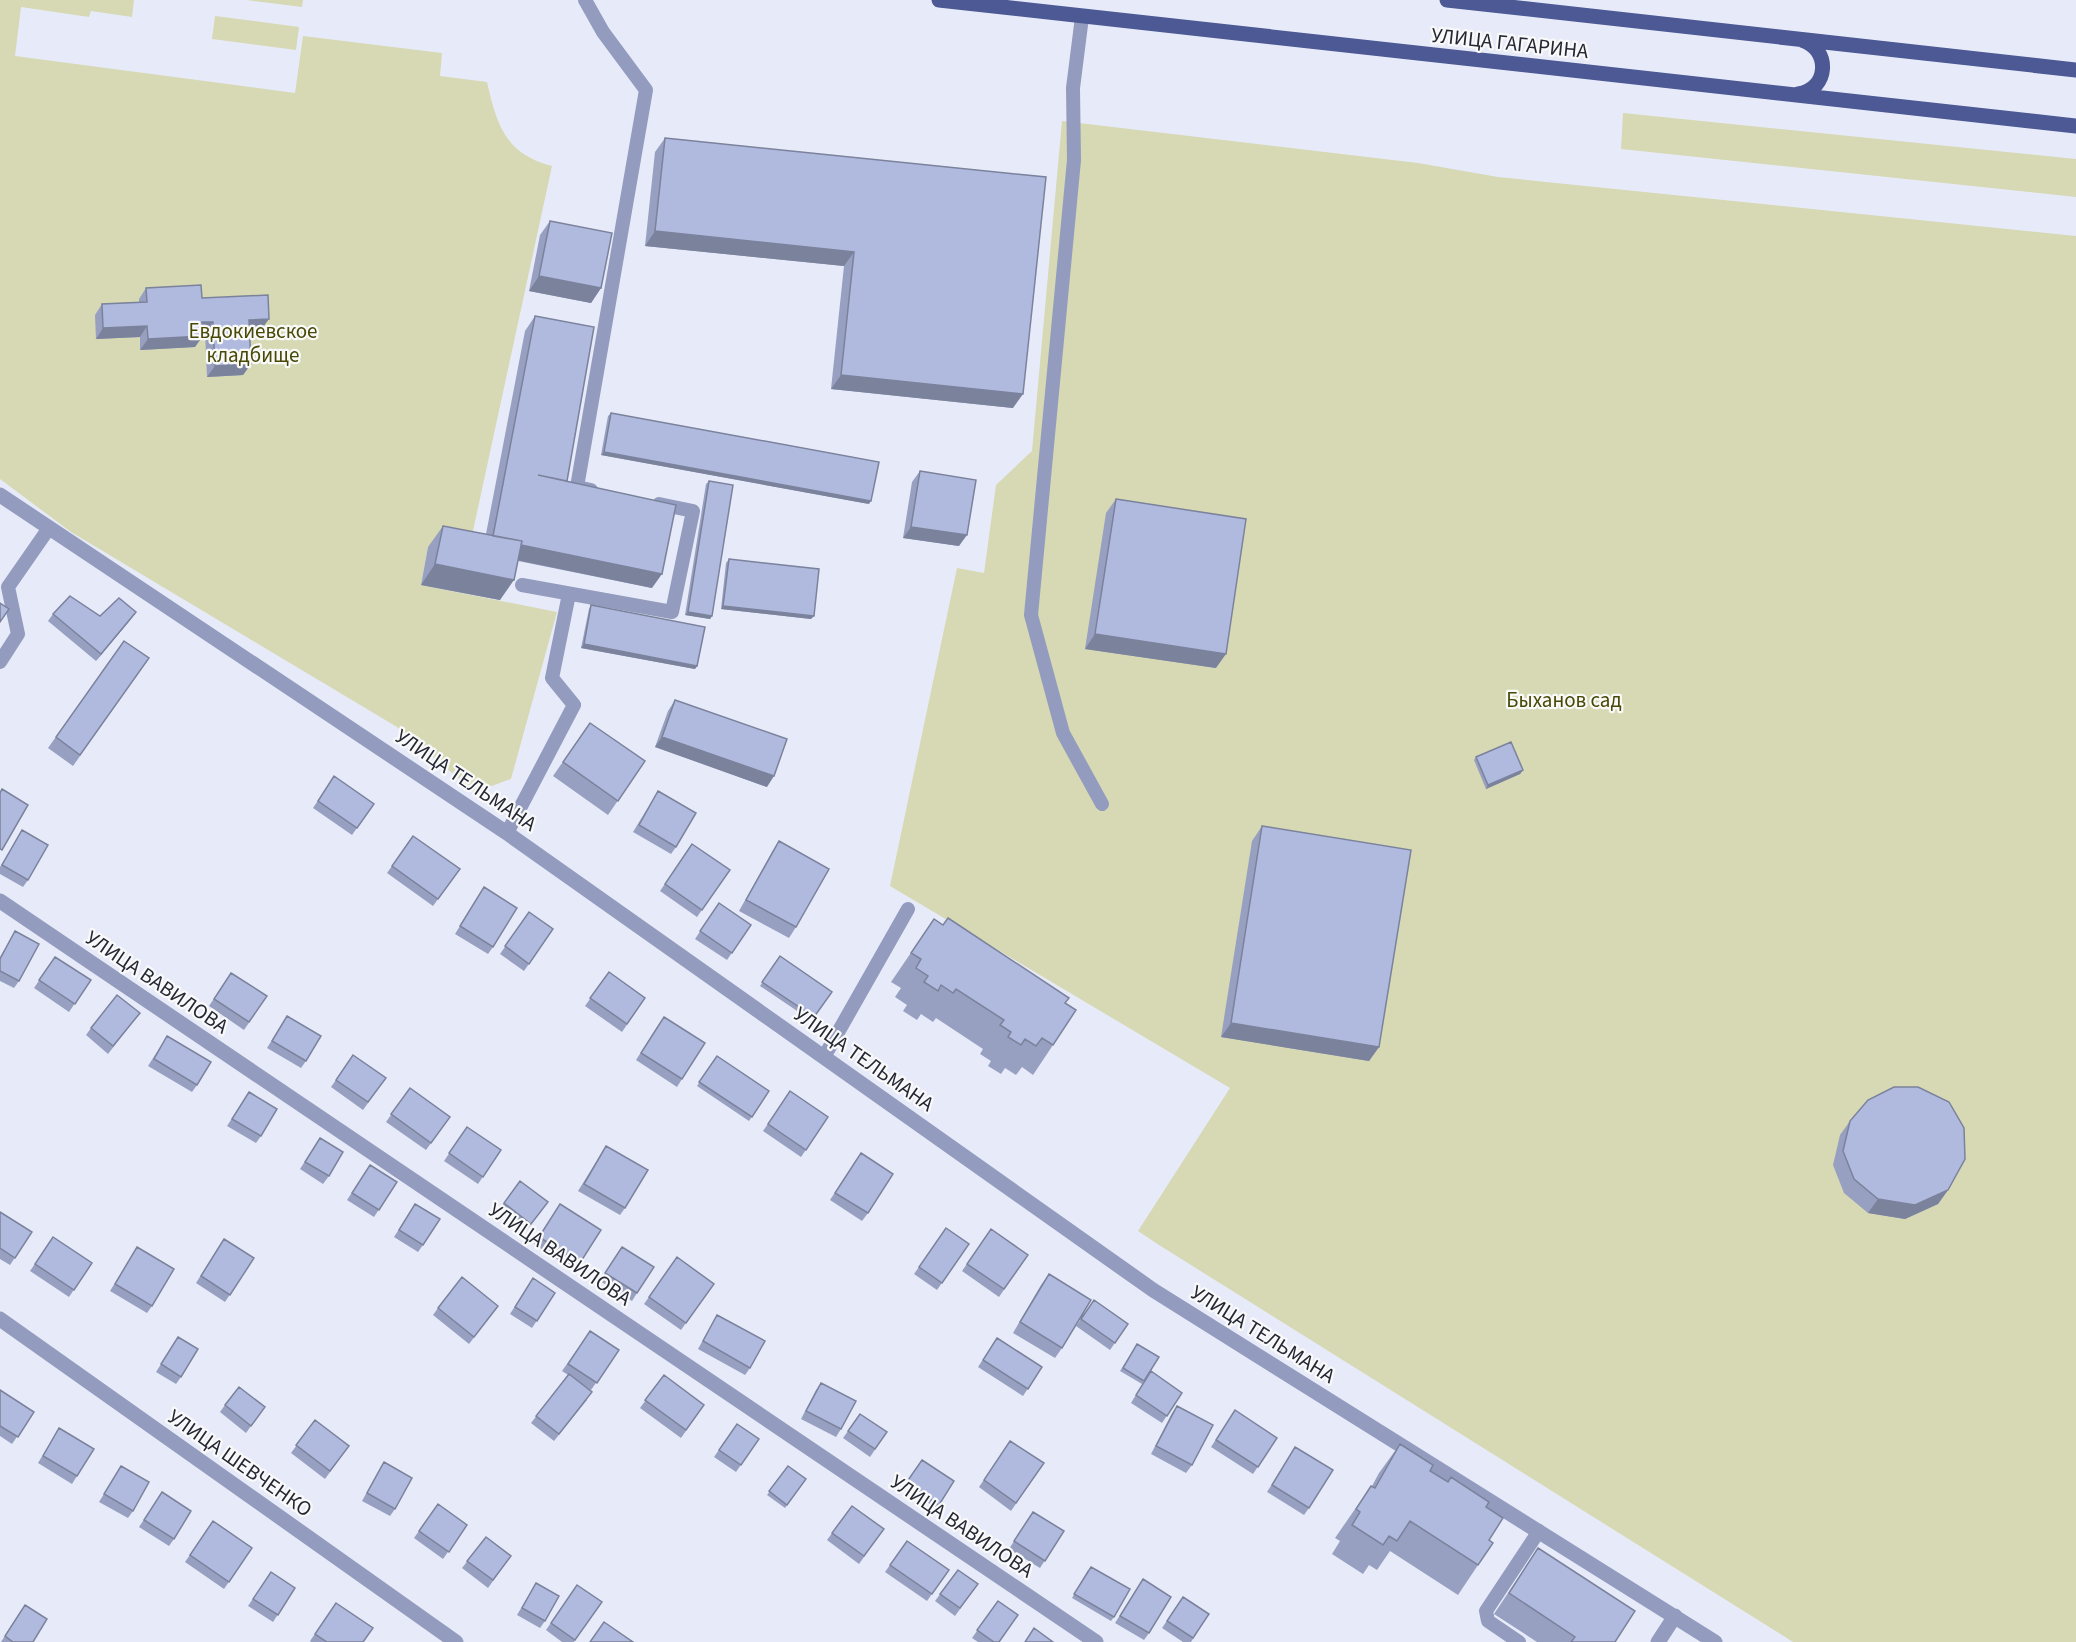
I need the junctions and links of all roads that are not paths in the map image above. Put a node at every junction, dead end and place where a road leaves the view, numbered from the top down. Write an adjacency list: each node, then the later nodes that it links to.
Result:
1 (585, 0): 9 (lane)
2 (939, 0): 4 (main road, УЛИЦА ГАГАРИНА)
3 (1447, 0): 5 (main road, УЛИЦА ГАГАРИНА)
4 (1082, 17): 7 (main road, УЛИЦА ГАГАРИНА); 16 (lane)
5 (1796, 39): 6 (main road, УЛИЦА ГАГАРИНА); 7 (main road)
6 (2076, 70)
7 (1789, 94): 8 (main road, УЛИЦА ГАГАРИНА)
8 (2076, 126)
9 (600, 492)
10 (0, 495): 12 (street, УЛИЦА ТЕЛЬМАНА)
11 (647, 502): 14 (lane)
12 (49, 528): 15 (lane); 17 (street, УЛИЦА ТЕЛЬМАНА)
13 (522, 585): 14 (lane)
14 (569, 594): 17 (lane)
15 (0, 662)
16 (1102, 804)
17 (507, 833): 20 (street, УЛИЦА ТЕЛЬМАНА)
18 (0, 901): 25 (street, УЛИЦА ВАВИЛОВА)
19 (908, 909): 20 (lane)
20 (824, 1057): 22 (street, УЛИЦА ТЕЛЬМАНА)
21 (0, 1319): 24 (street, УЛИЦА ШЕВЧЕНКО)
22 (1539, 1531): 23 (street, УЛИЦА ТЕЛЬМАНА); 26 (lane)
23 (1675, 1617): 27 (street); 28 (street, УЛИЦА ТЕЛЬМАНА)
24 (456, 1642)
25 (1096, 1642)
26 (1519, 1642)
27 (1658, 1642)
28 (1715, 1642)

